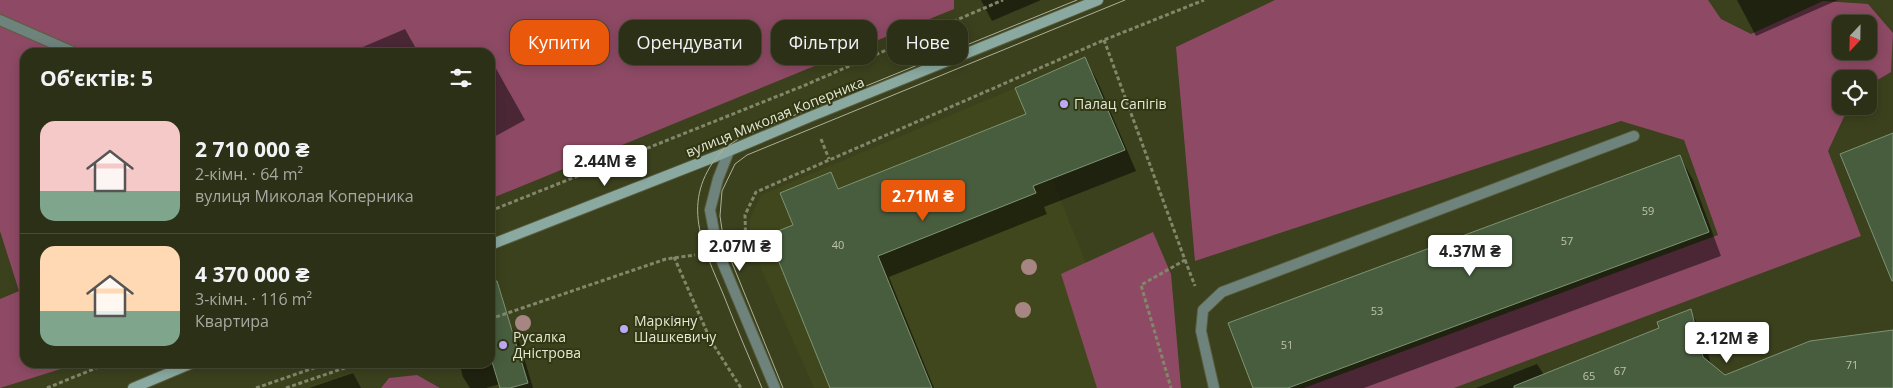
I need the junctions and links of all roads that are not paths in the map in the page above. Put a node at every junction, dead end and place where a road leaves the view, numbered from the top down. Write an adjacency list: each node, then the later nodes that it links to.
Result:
1 (1098, 0): 5 (main road, вулиця Миколая Коперника)
2 (0, 20): 3 (street)
3 (64, 48)
4 (1634, 136): 10 (street)
5 (729, 151): 6 (main road, вулиця Миколая Коперника); 9 (street)
6 (495, 244)
7 (181, 368): 8 (main road)
8 (133, 388)
9 (775, 388)
10 (1214, 388)

